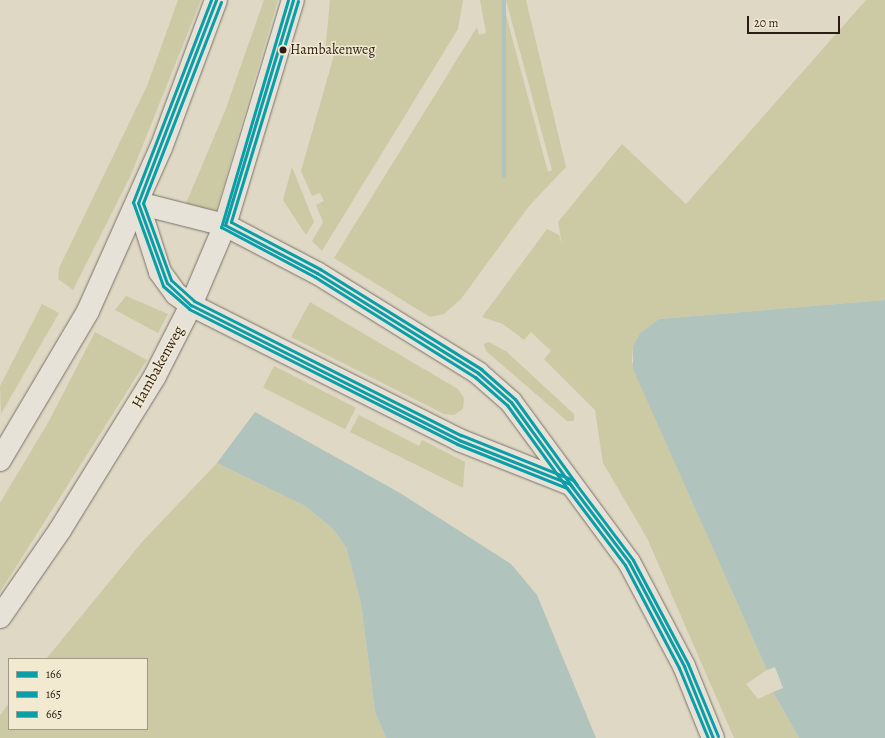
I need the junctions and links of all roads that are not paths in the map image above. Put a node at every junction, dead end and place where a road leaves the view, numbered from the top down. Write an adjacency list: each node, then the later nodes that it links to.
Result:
1 (216, 0): 3 (main road)
2 (293, 0): 4 (main road, Hambakenweg)
3 (138, 203): 4 (main road); 5 (main road); 6 (main road)
4 (225, 225): 5 (main road, Hambakenweg); 7 (main road)
5 (191, 305): 7 (main road); 8 (main road, Hambakenweg)
6 (0, 460)
7 (570, 484): 9 (main road)
8 (0, 617)
9 (713, 738)

